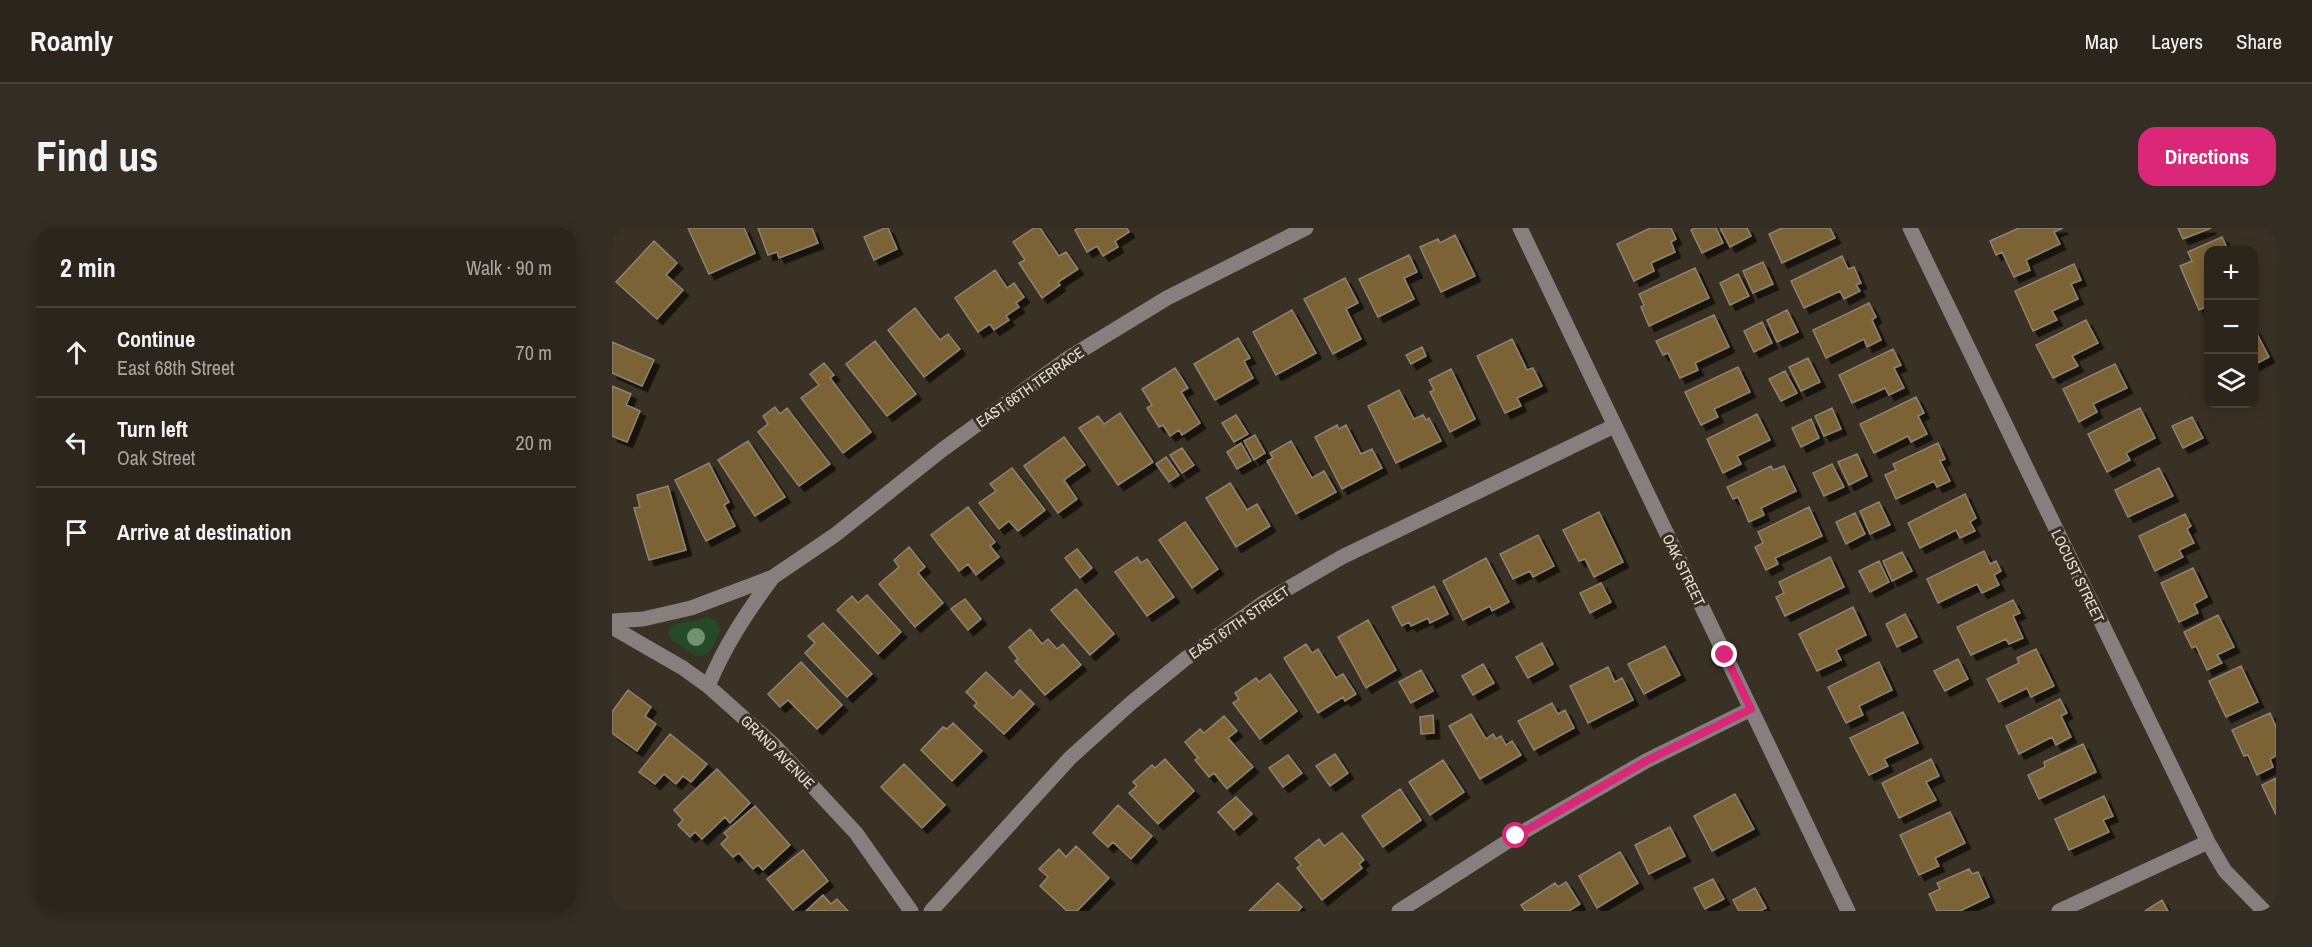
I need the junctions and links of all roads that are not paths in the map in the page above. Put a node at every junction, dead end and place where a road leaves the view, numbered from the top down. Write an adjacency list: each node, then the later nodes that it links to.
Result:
1 (1306, 228): 5 (street, EAST 66TH TERRACE)
2 (1520, 228): 4 (street, OAK STREET)
3 (1910, 228): 10 (street, LOCUST STREET)
4 (1614, 426): 9 (street, OAK STREET); 12 (street, EAST 67TH STREET)
5 (773, 577): 6 (street, EAST 66TH TERRACE); 8 (street, EAST 66TH TERRACE)
6 (612, 621)
7 (612, 627): 8 (street, GRAND AVENUE)
8 (708, 686): 11 (street, GRAND AVENUE)
9 (1751, 709): 13 (street); 14 (street, OAK STREET)
10 (2208, 842): 15 (street); 16 (street, LOCUST STREET)
11 (911, 911)
12 (931, 911)
13 (1399, 911)
14 (1848, 911)
15 (2059, 911)
16 (2264, 911)

